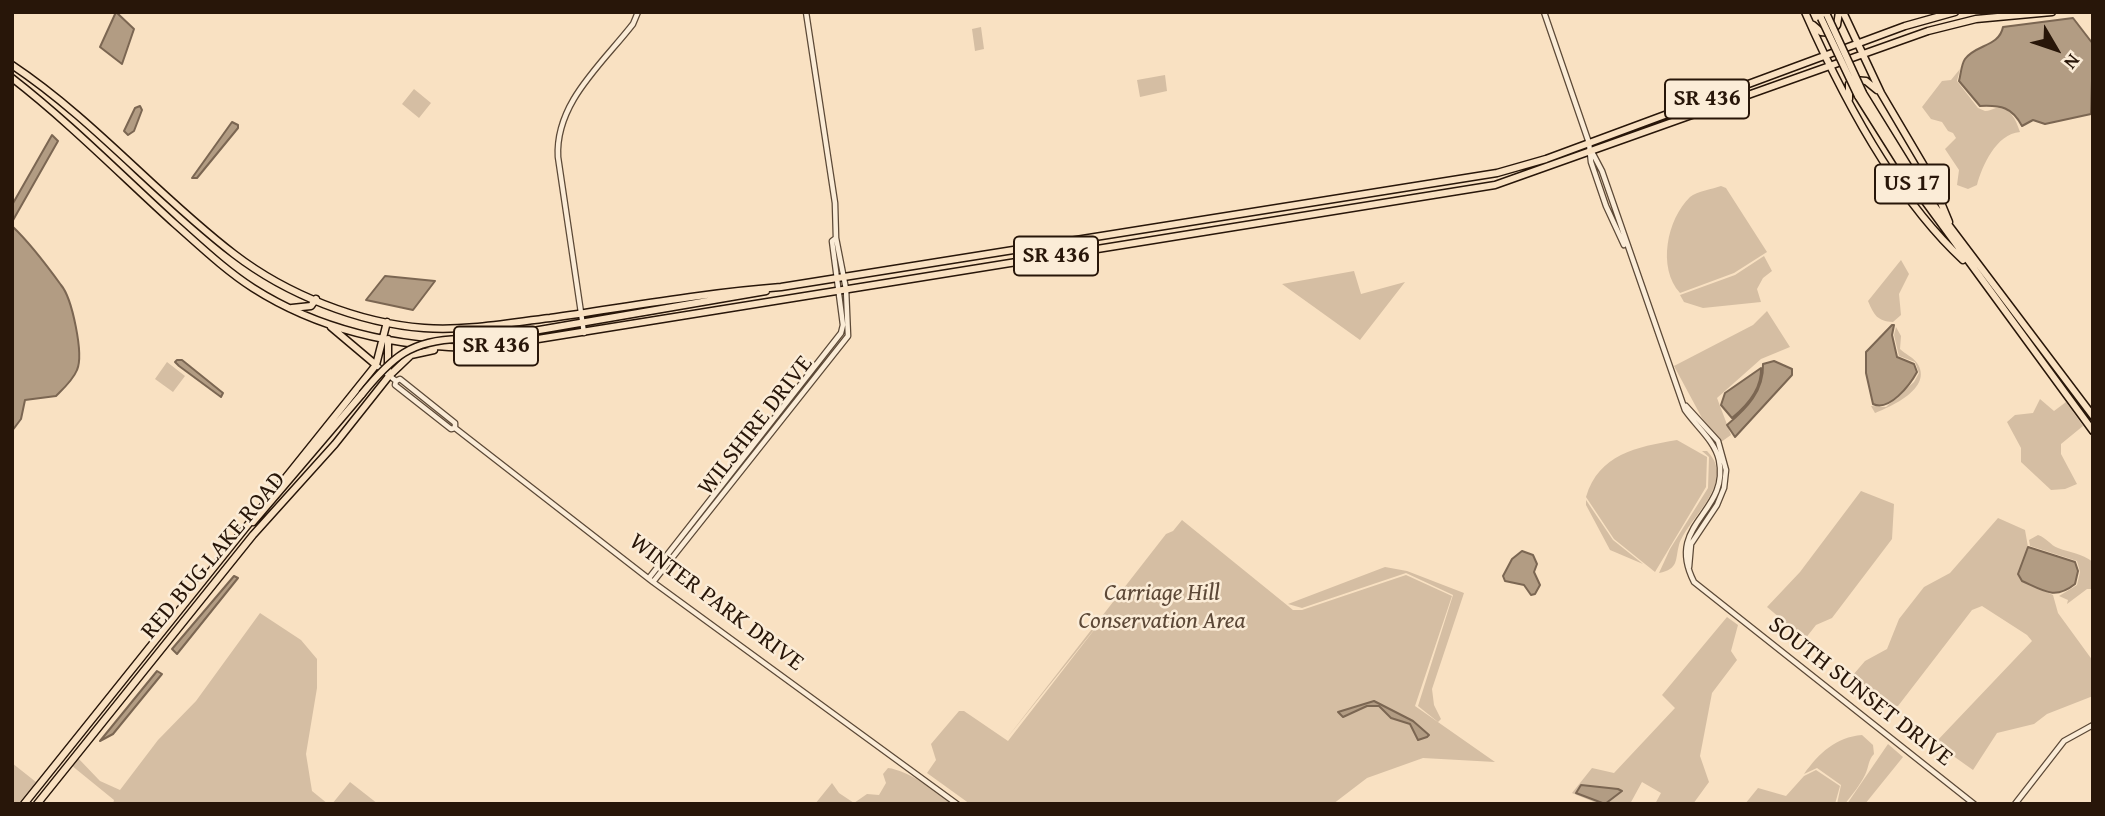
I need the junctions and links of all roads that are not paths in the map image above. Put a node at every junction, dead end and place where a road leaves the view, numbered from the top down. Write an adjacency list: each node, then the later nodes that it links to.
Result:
1 (638, 12): 40 (street)
2 (806, 12): 35 (street)
3 (1544, 12): 19 (street)
4 (1805, 12): 9 (main road)
5 (1841, 12): 9 (main road); 10 (main road)
6 (1955, 12): 10 (main road, SR 436)
7 (2052, 12): 11 (main road, SR 436)
8 (1823, 14): 17 (main road, US 17, bridge)
9 (1809, 21): 12 (main road)
10 (1857, 44): 11 (main road); 12 (main road, SR 436)
11 (1861, 55): 14 (main road, SR 436); 16 (main road)
12 (1825, 56): 14 (main road); 19 (main road, SR 436)
13 (12, 65): 38 (main road, SR 436)
14 (1830, 66): 18 (main road); 20 (main road, SR 436)
15 (12, 78): 39 (main road, SR 436)
16 (1881, 93): 18 (main road); 27 (main road)
17 (1860, 95): 27 (main road, US 17); 33 (main road, US 17)
18 (1850, 107): 33 (main road)
19 (1589, 143): 20 (street); 21 (main road, SR 436)
20 (1592, 152): 23 (main road, SR 436); 69 (street, SOUTH SUNSET DRIVE)
21 (1497, 173): 22 (main road, SR 436); 23 (main road)
22 (1480, 176): 24 (main road); 25 (main road, SR 436)
23 (1485, 187): 24 (main road, SR 436)
24 (1461, 192): 28 (main road, SR 436)
25 (1210, 220): 26 (main road, SR 436); 28 (main road)
26 (1189, 224): 29 (main road); 30 (main road, SR 436)
27 (1953, 230): 48 (main road, US 17)
28 (1196, 234): 29 (main road, SR 436)
29 (1179, 237): 32 (main road, SR 436)
30 (1018, 251): 31 (main road, SR 436); 32 (main road)
31 (984, 256): 34 (main road); 35 (main road, SR 436)
32 (989, 266): 34 (main road, SR 436)
33 (1972, 268): 46 (main road, US 17)
34 (965, 270): 37 (main road, SR 436)
35 (840, 278): 36 (main road, SR 436); 37 (street)
36 (781, 287): 40 (main road, SR 436); 42 (main road)
37 (842, 290): 43 (street); 45 (main road, SR 436)
38 (316, 299): 39 (main road); 41 (main road, SR 436)
39 (290, 309): 44 (main road, SR 436)
40 (581, 313): 41 (main road, SR 436); 42 (street)
41 (389, 323): 47 (main road, RED BUG LAKE ROAD)
42 (583, 323): 45 (street); 60 (main road, bridge)
43 (846, 325): 56 (street, WILSHIRE DRIVE); 57 (street, WILSHIRE DRIVE)
44 (330, 326): 47 (main road, SR 436); 50 (main road, WINTER PARK DRIVE)
45 (584, 333): 49 (main road, SR 436)
46 (2022, 335): 48 (main road); 52 (main road, US 17)
47 (386, 340): 49 (main road, SR 436); 50 (main road, RED BUG LAKE ROAD); 51 (main road, RED BUG LAKE ROAD)
48 (2041, 345): 53 (main road, US 17)
49 (450, 348): 51 (main road)
50 (376, 365): 51 (street, WINTER PARK DRIVE); 60 (main road, RED BUG LAKE ROAD)
51 (389, 376): 61 (street, WINTER PARK DRIVE); 64 (main road, RED BUG LAKE ROAD)
52 (2080, 413): 54 (main road); 55 (main road, US 17)
53 (2093, 416)
54 (2093, 422)
55 (2093, 431)
56 (740, 463): 57 (street); 58 (street, WILSHIRE DRIVE)
57 (746, 467): 59 (street, WILSHIRE DRIVE)
58 (685, 533): 59 (street); 61 (street, WILSHIRE DRIVE)
59 (691, 537): 61 (street, WILSHIRE DRIVE)
60 (212, 569): 62 (main road, RED BUG LAKE ROAD)
61 (651, 580): 68 (street, WINTER PARK DRIVE)
62 (110, 698): 64 (main road); 66 (main road, RED BUG LAKE ROAD)
63 (2093, 725): 65 (street)
64 (82, 747): 67 (main road, RED BUG LAKE ROAD)
65 (2016, 803)
66 (24, 804)
67 (37, 804)
68 (957, 804)
69 (1973, 804)

